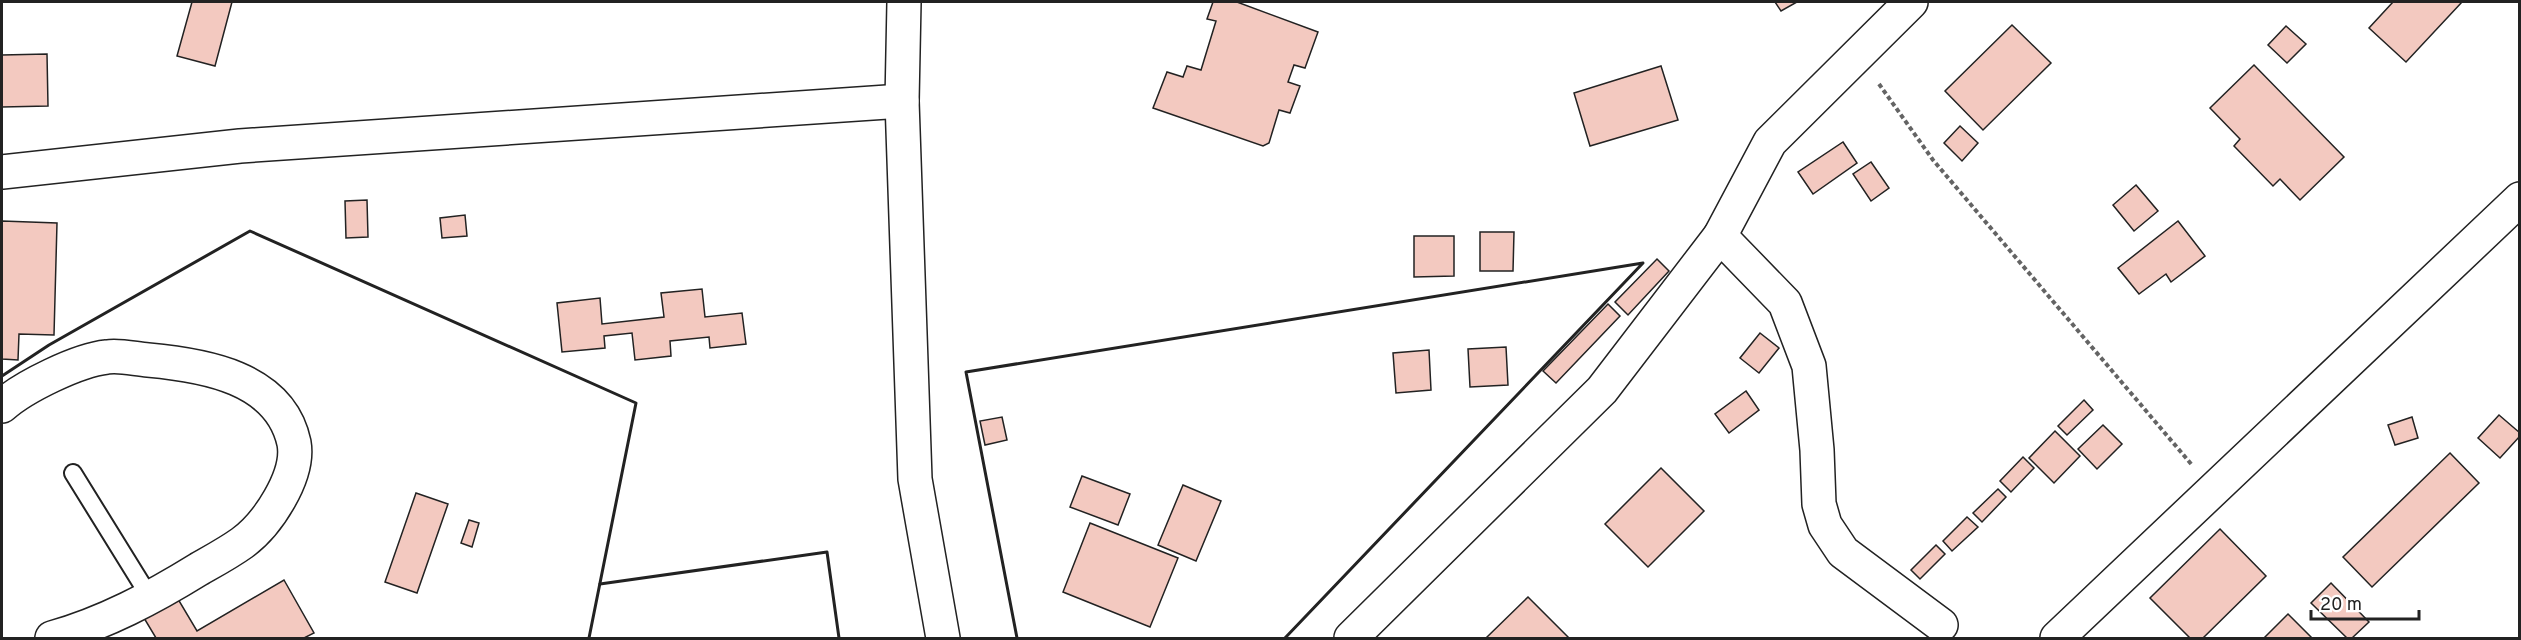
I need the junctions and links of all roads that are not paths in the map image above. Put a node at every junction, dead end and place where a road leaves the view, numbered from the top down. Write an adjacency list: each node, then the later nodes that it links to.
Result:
1 (903, 2): 3 (street)
2 (1911, 2): 6 (street)
3 (902, 101): 4 (street); 12 (street)
4 (2, 172)
5 (2520, 199): 14 (street)
6 (1720, 236): 10 (street); 13 (street)
7 (2, 406): 9 (street)
8 (73, 473): 9 (lane)
9 (151, 599): 11 (street)
10 (1941, 625)
11 (52, 639)
12 (943, 639)
13 (1351, 639)
14 (2057, 639)

